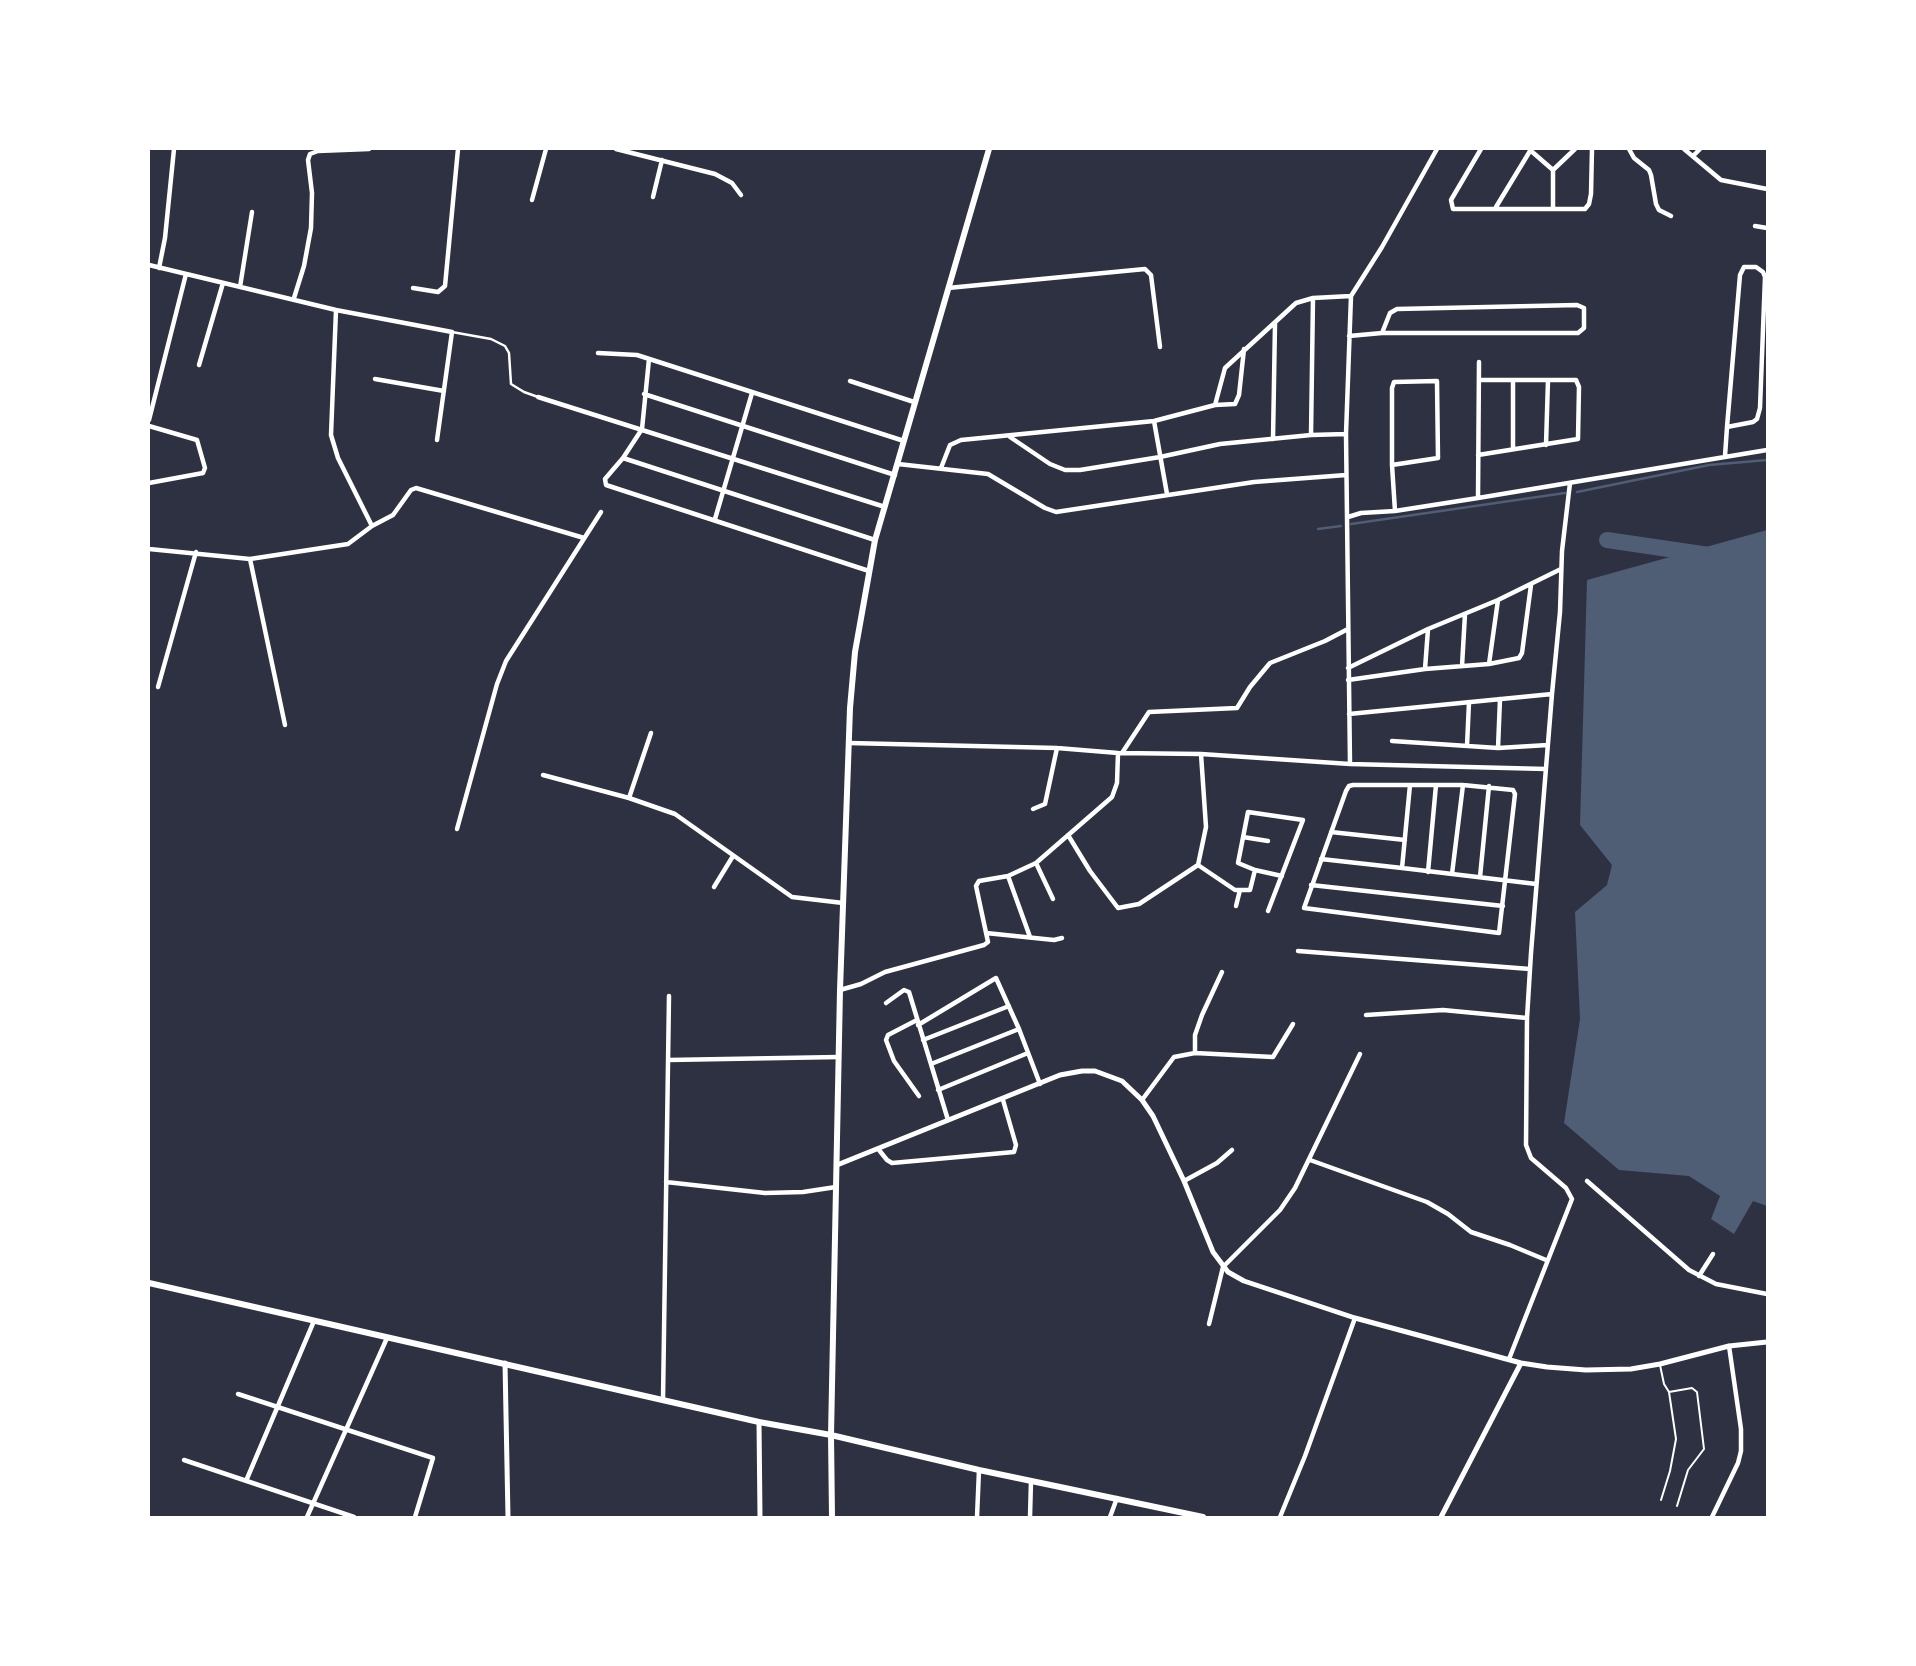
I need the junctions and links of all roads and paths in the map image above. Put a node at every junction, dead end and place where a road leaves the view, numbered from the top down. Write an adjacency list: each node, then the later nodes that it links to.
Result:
1 (174, 149): 29 (street)
2 (369, 149): 36 (street)
3 (458, 149): 33 (street)
4 (546, 149): 21 (street)
5 (616, 149): 16 (street)
6 (989, 149): 34 (main road)
7 (1437, 149): 35 (street)
8 (1481, 149): 22 (street)
9 (1575, 149): 17 (street)
10 (1592, 149): 23 (street)
11 (1629, 149): 25 (street)
12 (1684, 149): 15 (street)
13 (1700, 149): 15 (street)
14 (1529, 150): 17 (street); 22 (street)
15 (1693, 156): 18 (street)
16 (662, 160): 19 (street); 20 (street)
17 (1553, 170): 23 (street)
18 (1767, 189)
19 (741, 195)
20 (653, 197)
21 (532, 200)
22 (1495, 208): 23 (street)
23 (1552, 209)
24 (252, 212): 32 (street)
25 (1671, 216)
26 (1755, 226): 27 (street)
27 (1767, 228)
28 (149, 265): 29 (street)
29 (159, 268): 30 (street)
30 (186, 274): 31 (street); 60 (street)
31 (223, 283): 32 (street); 48 (street)
32 (240, 286): 36 (street)
33 (413, 288)
34 (947, 288): 43 (street); 58 (main road)
35 (1351, 296): 37 (street); 42 (street)
36 (294, 298): 38 (street)
37 (1313, 298): 39 (street); 67 (street)
38 (336, 310): 40 (street); 95 (street)
39 (1275, 324): 44 (street); 69 (street)
40 (452, 332): 54 (street); 57 (street)
41 (1382, 333): 41 (street); 42 (street)
42 (1349, 336): 66 (street)
43 (1160, 347)
44 (1244, 349): 59 (street); 59 (street)
45 (598, 353): 46 (street)
46 (649, 359): 55 (street); 56 (street)
47 (1479, 362): 50 (street)
48 (199, 365)
49 (375, 379): 54 (street)
50 (1479, 380): 51 (street); 75 (street)
51 (1513, 380): 52 (street); 73 (street)
52 (1548, 380): 72 (street); 72 (street)
53 (850, 381): 58 (street)
54 (444, 391): 70 (street)
55 (752, 393): 63 (street); 71 (street)
56 (644, 394): 63 (street); 65 (street)
57 (538, 397): 65 (street)
58 (914, 402): 71 (main road)
59 (1215, 405): 61 (street)
60 (149, 420)
61 (1154, 421): 68 (street); 77 (street)
62 (149, 426): 85 (street)
63 (742, 427): 79 (street); 83 (street)
64 (1727, 427): 64 (street); 76 (street)
65 (642, 429): 78 (street); 79 (street)
66 (1346, 434): 67 (street); 84 (street)
67 (1311, 435): 69 (street)
68 (1010, 437): 77 (street); 82 (street)
69 (1273, 439): 77 (street)
70 (437, 440)
71 (905, 441): 80 (main road)
72 (1546, 445): 73 (street)
73 (1513, 448): 75 (street)
74 (1767, 450): 76 (street)
75 (1479, 455): 89 (street)
76 (1726, 456): 86 (street)
77 (1160, 457): 88 (street)
78 (623, 458): 87 (street); 94 (street)
79 (732, 459): 87 (street); 90 (street)
80 (898, 464): 82 (street); 83 (main road)
81 (1392, 465): 81 (street); 91 (street)
82 (941, 468): 88 (street)
83 (895, 475): 90 (main road)
84 (1346, 475): 88 (street); 93 (street)
85 (149, 483)
86 (1570, 483): 89 (street); 101 (street)
87 (723, 489): 94 (street); 97 (street)
88 (1167, 494)
89 (1478, 498): 91 (street)
90 (886, 507): 97 (main road)
91 (1395, 511): 93 (street)
92 (601, 512): 96 (street)
93 (1348, 517): 106 (street)
94 (715, 519): 102 (street)
95 (372, 526): 96 (street); 100 (street)
96 (584, 538): 137 (street)
97 (875, 540): 102 (main road)
98 (149, 549): 99 (street)
99 (196, 552): 100 (street); 113 (street)
100 (250, 559): 118 (street)
101 (1561, 569): 103 (street); 114 (street)
102 (870, 571): 121 (main road)
103 (1531, 585): 104 (street); 108 (street)
104 (1498, 600): 105 (street); 108 (street)
105 (1465, 614): 107 (street); 109 (street)
106 (1349, 628): 110 (street); 126 (street)
107 (1428, 629): 110 (street); 111 (street)
108 (1489, 664): 109 (street)
109 (1462, 666): 111 (street)
110 (1348, 668): 112 (street)
111 (1425, 669): 112 (street)
112 (1348, 680): 117 (street)
113 (158, 687)
114 (1552, 694): 115 (street); 122 (street)
115 (1500, 699): 116 (street); 125 (street)
116 (1469, 702): 117 (street); 123 (street)
117 (1349, 715): 128 (street)
118 (285, 725)
119 (651, 733): 135 (street)
120 (1392, 741): 123 (street)
121 (849, 743): 124 (street); 160 (main road)
122 (1549, 744): 125 (street); 129 (street)
123 (1467, 746): 125 (street)
124 (1057, 748): 126 (street); 136 (street)
125 (1498, 748)
126 (1120, 753): 127 (street); 139 (street)
127 (1201, 754): 128 (street); 146 (street)
128 (1350, 764): 129 (street)
129 (1546, 769): 155 (street)
130 (543, 775): 135 (street)
131 (1410, 785): 132 (street); 138 (street); 141 (street)
132 (1436, 785): 133 (street); 149 (street)
133 (1463, 785): 134 (street); 150 (street)
134 (1489, 786): 153 (street); 154 (street)
135 (629, 797): 143 (street)
136 (1033, 809)
137 (457, 829)
138 (1331, 832): 141 (street); 144 (street)
139 (1068, 835): 145 (street); 146 (street)
140 (1243, 838): 142 (street); 148 (street); 152 (street)
141 (1405, 840): 147 (street)
142 (1268, 841)
143 (733, 856): 157 (street); 160 (street)
144 (1321, 859): 147 (street); 156 (street)
145 (1036, 863): 151 (street); 159 (street)
146 (1198, 865): 158 (street)
147 (1402, 868): 149 (street)
148 (1255, 870): 152 (street); 158 (street)
149 (1427, 872): 150 (street)
150 (1452, 874): 153 (street)
151 (1007, 876): 164 (street); 165 (street)
152 (1282, 876): 163 (street)
153 (1480, 877): 154 (street)
154 (1506, 880): 155 (street); 162 (street)
155 (1537, 884): 168 (street)
156 (1311, 885): 162 (street); 162 (street)
157 (714, 887)
158 (1240, 890): 161 (street)
159 (1053, 900)
160 (843, 903): 170 (main road)
161 (1236, 906)
162 (1503, 906)
163 (1268, 911)
164 (986, 933): 165 (street); 170 (street)
165 (1030, 937): 166 (street)
166 (1062, 938)
167 (1298, 951): 168 (street)
168 (1530, 969): 175 (street)
169 (1222, 972): 181 (street)
170 (840, 990): 183 (main road)
171 (669, 996): 184 (street)
172 (886, 1003): 176 (street)
173 (1009, 1006): 176 (street); 178 (street); 179 (street)
174 (1366, 1015): 175 (street)
175 (1527, 1018): 201 (street)
176 (917, 1022): 179 (street); 188 (street)
177 (1293, 1024): 181 (street)
178 (1019, 1029): 180 (street); 185 (street)
179 (923, 1040): 185 (street)
180 (1029, 1053): 186 (street); 187 (street)
181 (1195, 1053): 190 (street)
182 (1360, 1054): 194 (street)
183 (839, 1057): 184 (street); 195 (main road)
184 (668, 1060): 198 (street)
185 (931, 1065): 187 (street)
186 (1040, 1084): 189 (street); 190 (street)
187 (939, 1090): 191 (street)
188 (919, 1096)
189 (1003, 1100): 191 (street); 192 (street)
190 (1142, 1100): 196 (street)
191 (948, 1121): 192 (street)
192 (879, 1150): 195 (street)
193 (1232, 1150): 196 (street)
194 (1310, 1160): 201 (street); 202 (street)
195 (837, 1166): 199 (main road)
196 (1184, 1181): 202 (street)
197 (1587, 1181): 203 (street)
198 (666, 1182): 199 (street); 218 (street)
199 (836, 1187): 222 (main road)
200 (1713, 1254): 203 (street)
201 (1546, 1261): 212 (street)
202 (1223, 1267): 206 (street); 208 (street)
203 (1699, 1276): 205 (street)
204 (149, 1283): 207 (main road)
205 (1767, 1294)
206 (1355, 1318): 212 (street); 241 (street)
207 (314, 1321): 209 (main road); 219 (street)
208 (1209, 1324)
209 (387, 1338): 213 (main road); 221 (street)
210 (1767, 1342): 211 (street)
211 (1729, 1346): 215 (street); 243 (street)
212 (1509, 1360): 214 (street)
213 (505, 1363): 218 (main road); 234 (street)
214 (1521, 1363): 215 (street); 242 (street)
215 (1660, 1364): 216 (lane)
216 (1668, 1392): 228 (lane); 230 (lane)
217 (238, 1394): 219 (street)
218 (663, 1400): 220 (main road)
219 (279, 1406): 221 (street); 225 (street)
220 (759, 1422): 222 (main road); 235 (street)
221 (346, 1429): 229 (street); 233 (street)
222 (831, 1435): 224 (main road); 236 (main road)
223 (184, 1461): 225 (street)
224 (979, 1470): 226 (main road); 237 (street)
225 (246, 1481): 229 (street)
226 (1031, 1481): 227 (main road); 238 (street)
227 (1117, 1498): 239 (street); 240 (main road)
228 (1661, 1500)
229 (313, 1503): 231 (street); 232 (street)
230 (1677, 1506)
231 (307, 1517)
232 (354, 1517)
233 (415, 1517)
234 (508, 1517)
235 (760, 1517)
236 (832, 1517)
237 (977, 1517)
238 (1030, 1517)
239 (1110, 1517)
240 (1203, 1517)
241 (1280, 1517)
242 (1441, 1517)
243 (1712, 1517)

